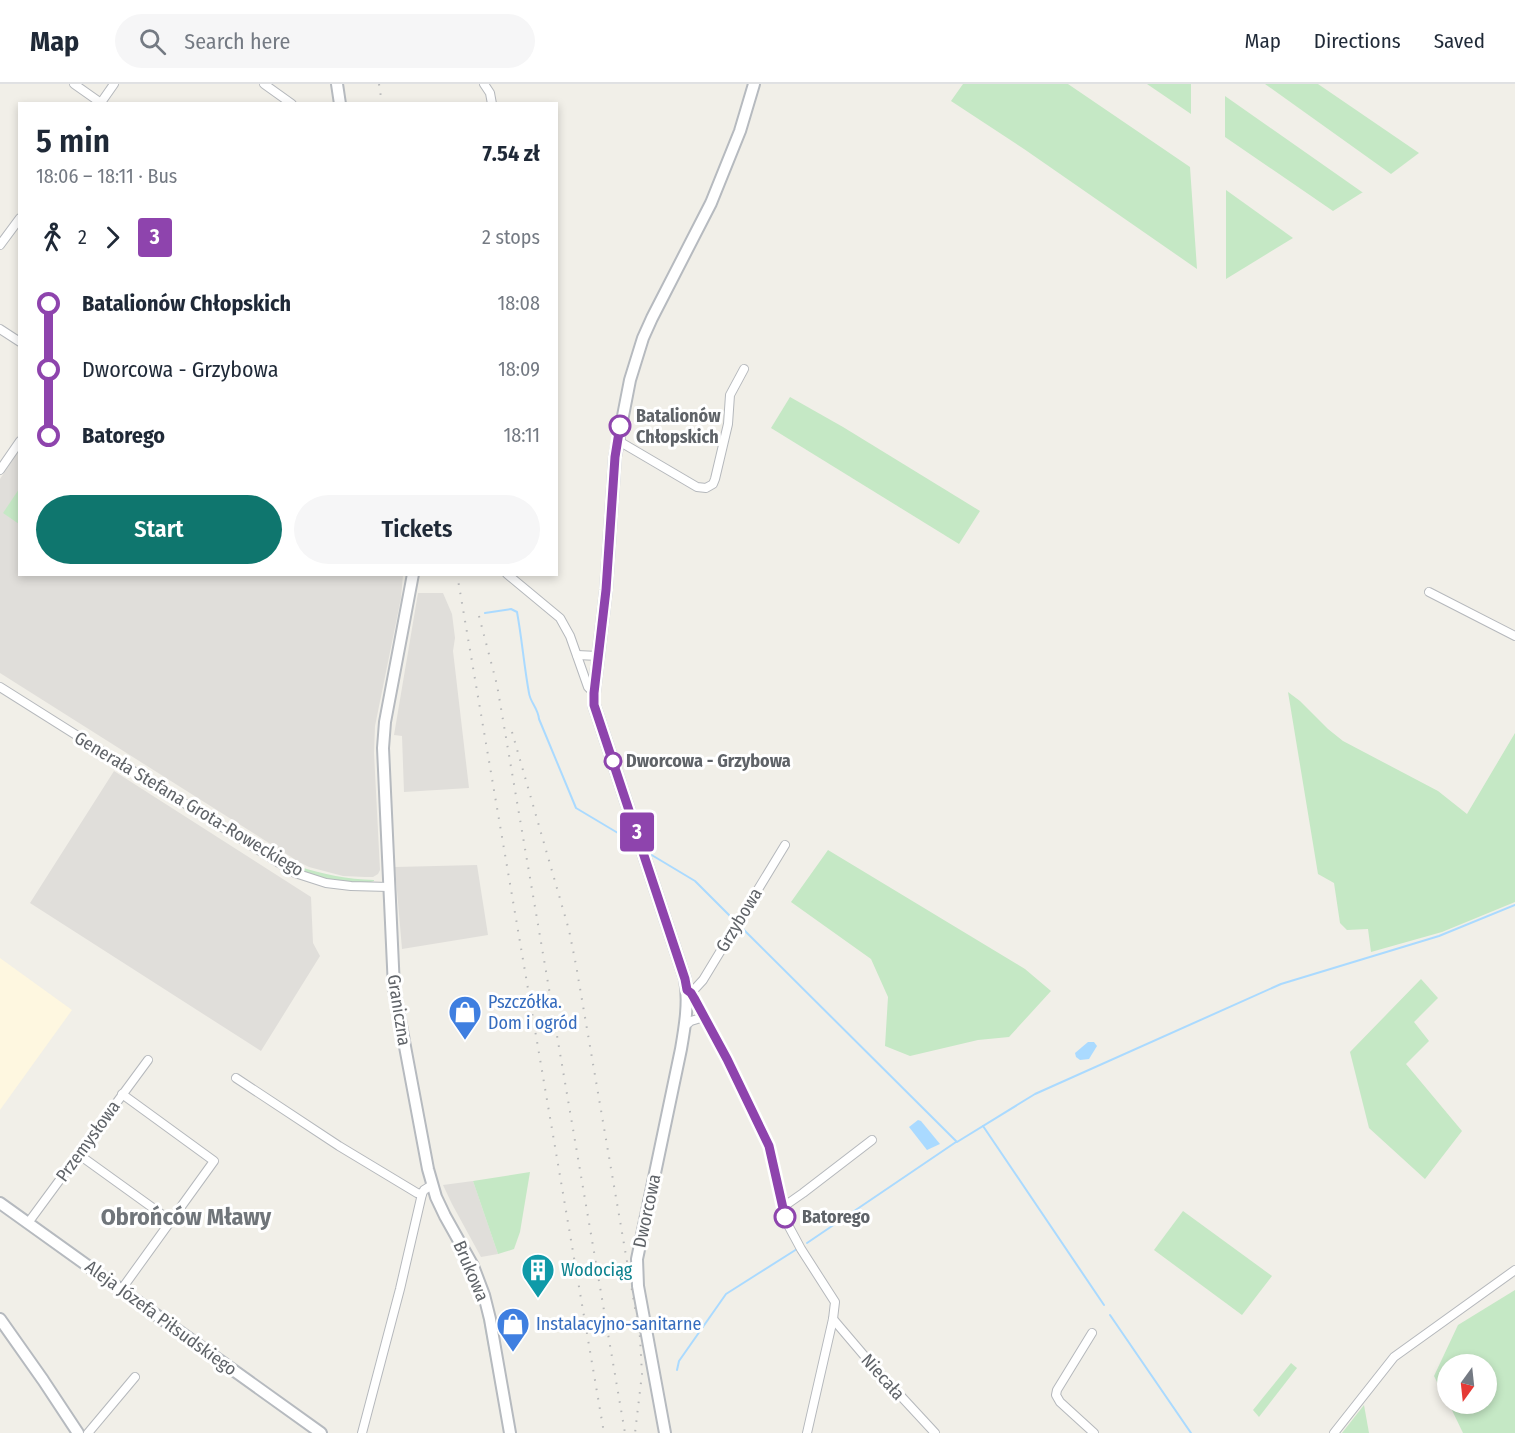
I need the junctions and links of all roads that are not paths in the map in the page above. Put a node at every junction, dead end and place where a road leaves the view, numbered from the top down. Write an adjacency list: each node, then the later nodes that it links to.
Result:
1 (74, 84): 7 (street)
2 (114, 84): 7 (street)
3 (264, 84): 8 (street)
4 (337, 84): 9 (street)
5 (484, 84): 10 (street)
6 (754, 84): 16 (street)
7 (102, 102)
8 (289, 102)
9 (340, 102)
10 (492, 102)
11 (18, 221): 12 (street)
12 (0, 245)
13 (0, 329): 14 (street)
14 (18, 341)
15 (744, 369): 16 (street)
16 (617, 440): 24 (street)
17 (18, 444): 18 (street)
18 (0, 470)
19 (413, 576): 28 (street, Graniczna)
20 (509, 576): 23 (street)
21 (1429, 592): 22 (street)
22 (1515, 636)
23 (577, 655): 24 (street); 26 (street)
24 (598, 656): 26 (street)
25 (0, 687): 28 (street, Generała Stefana Grota-Roweckiego)
26 (594, 693): 29 (street, Dworcowa)
27 (785, 845): 29 (street, Grzybowa)
28 (389, 887): 37 (street, Graniczna)
29 (689, 991): 30 (street); 31 (street, Dworcowa)
30 (704, 1017): 31 (street); 40 (street)
31 (685, 1026): 54 (street, Dworcowa)
32 (148, 1060): 34 (street, Przemysłowa)
33 (236, 1078): 38 (street)
34 (122, 1094): 36 (street, Przemysłowa); 41 (street)
35 (872, 1140): 40 (street)
36 (78, 1154): 41 (street); 42 (street, Przemysłowa)
37 (432, 1185): 38 (street); 53 (street, Brukowa)
38 (422, 1194): 52 (street)
39 (0, 1203): 42 (street, Aleja Józefa Piłsudskiego)
40 (783, 1207): 46 (street)
41 (171, 1221): 44 (street)
42 (28, 1223): 44 (street, Aleja Józefa Piłsudskiego)
43 (1515, 1270): 58 (street)
44 (121, 1290): 51 (street, Aleja Józefa Piłsudskiego)
45 (0, 1319): 49 (street)
46 (833, 1319): 55 (street); 56 (street, Niecała)
47 (1092, 1333): 57 (street)
48 (135, 1377): 50 (street)
49 (78, 1433)
50 (88, 1433)
51 (321, 1433)
52 (362, 1433)
53 (510, 1433)
54 (665, 1433)
55 (807, 1433)
56 (935, 1433)
57 (1094, 1433)
58 (1334, 1433)

